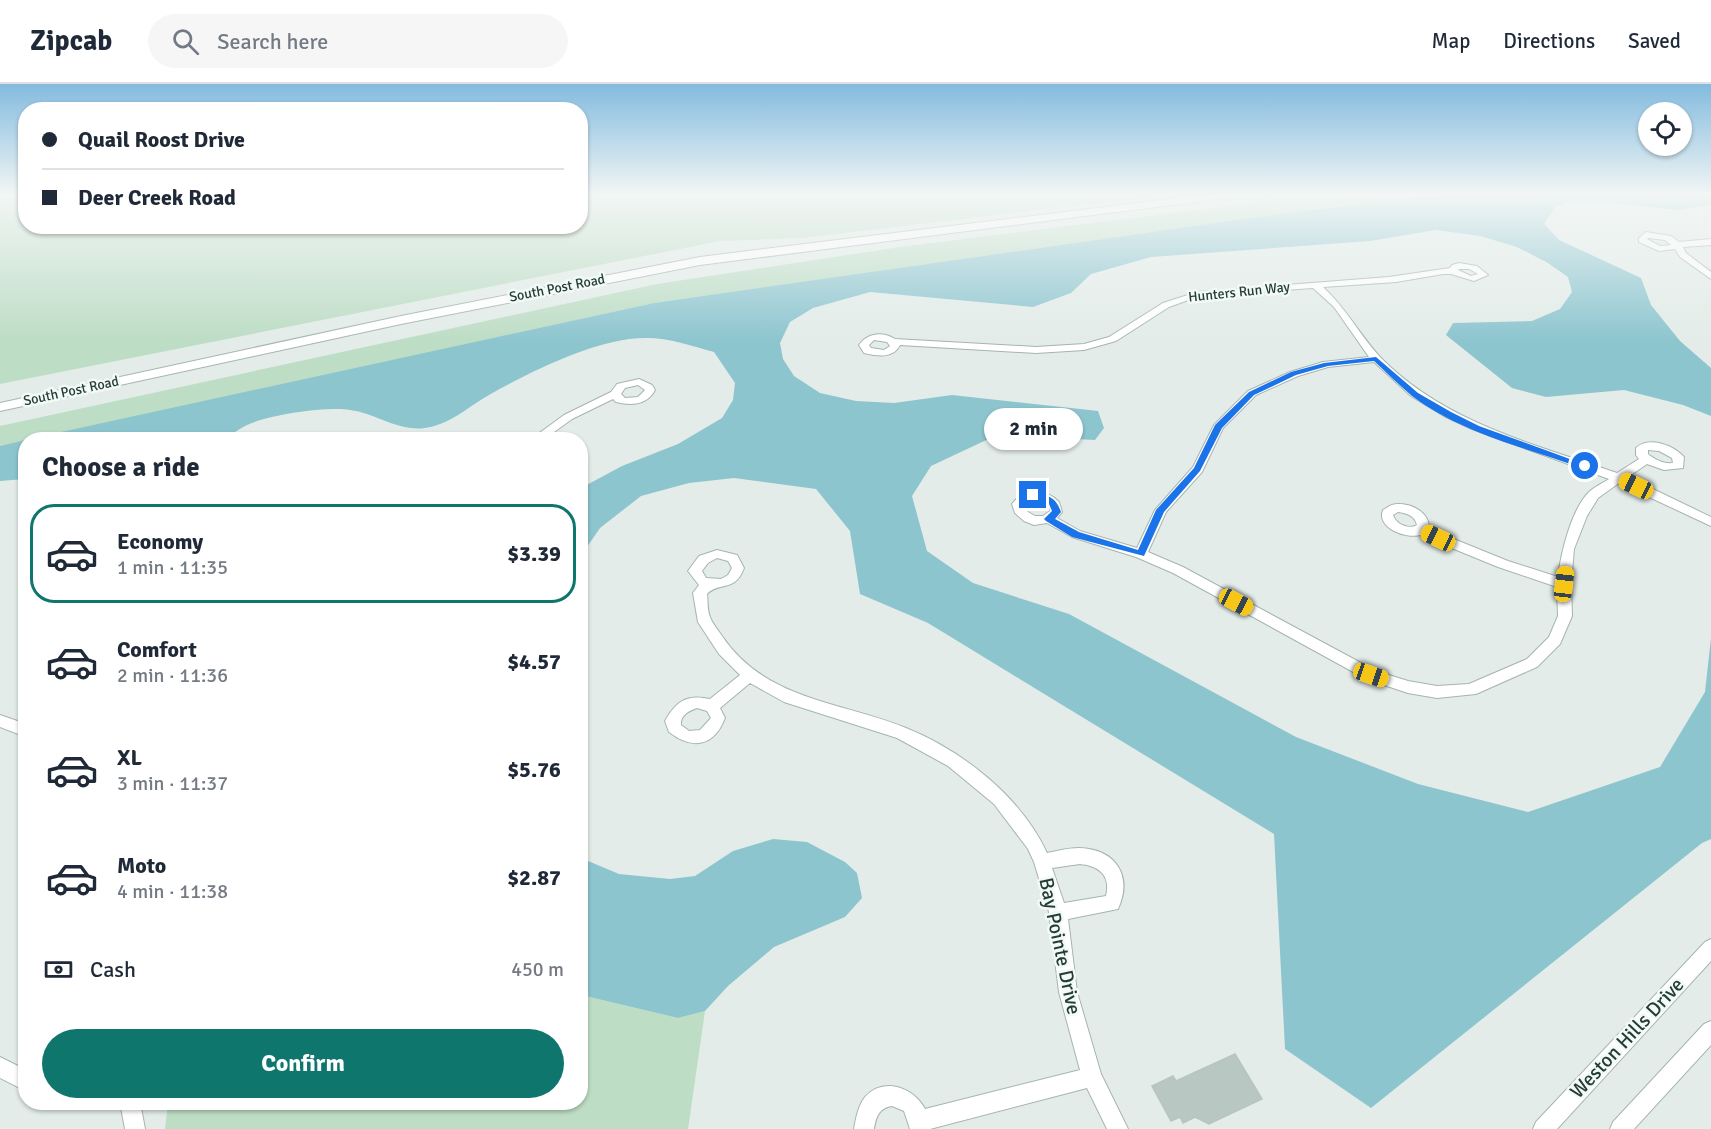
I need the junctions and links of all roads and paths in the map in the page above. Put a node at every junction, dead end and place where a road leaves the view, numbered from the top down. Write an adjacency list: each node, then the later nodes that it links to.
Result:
1 (838, 244): 8 (street, South Post Road)
2 (1696, 244): 4 (street)
3 (1453, 271): 5 (street, Hunters Run Way)
4 (1711, 276)
5 (1316, 285): 6 (street, Hunters Run Way); 7 (street)
6 (894, 342)
7 (1376, 359): 14 (street); 18 (street)
8 (142, 375): 10 (street, South Post Road); 11 (street, South Post Road)
9 (615, 394): 12 (street)
10 (0, 398)
11 (0, 406)
12 (547, 432)
13 (1647, 459): 14 (street)
14 (1619, 478): 16 (street); 20 (street)
15 (1049, 519): 18 (street)
16 (1711, 522)
17 (1421, 530): 20 (street)
18 (1141, 554): 20 (street)
19 (708, 584): 21 (street, Bay Pointe Drive)
20 (1564, 584)
21 (749, 676): 22 (street); 25 (street, Bay Pointe Drive)
22 (712, 706)
23 (0, 721): 24 (street)
24 (18, 728)
25 (1042, 862): 26 (street, Bay Pointe Drive); 26 (street)
26 (1058, 912): 31 (street, Bay Pointe Drive)
27 (1711, 948): 37 (street, Weston Hills Drive)
28 (1711, 1031): 38 (street)
29 (0, 1067): 30 (street)
30 (18, 1077)
31 (1092, 1077): 33 (street); 36 (street, Bay Pointe Drive)
32 (131, 1110): 34 (street)
33 (920, 1125): 35 (street)
34 (135, 1129)
35 (864, 1129)
36 (1118, 1129)
37 (1543, 1129)
38 (1620, 1129)

